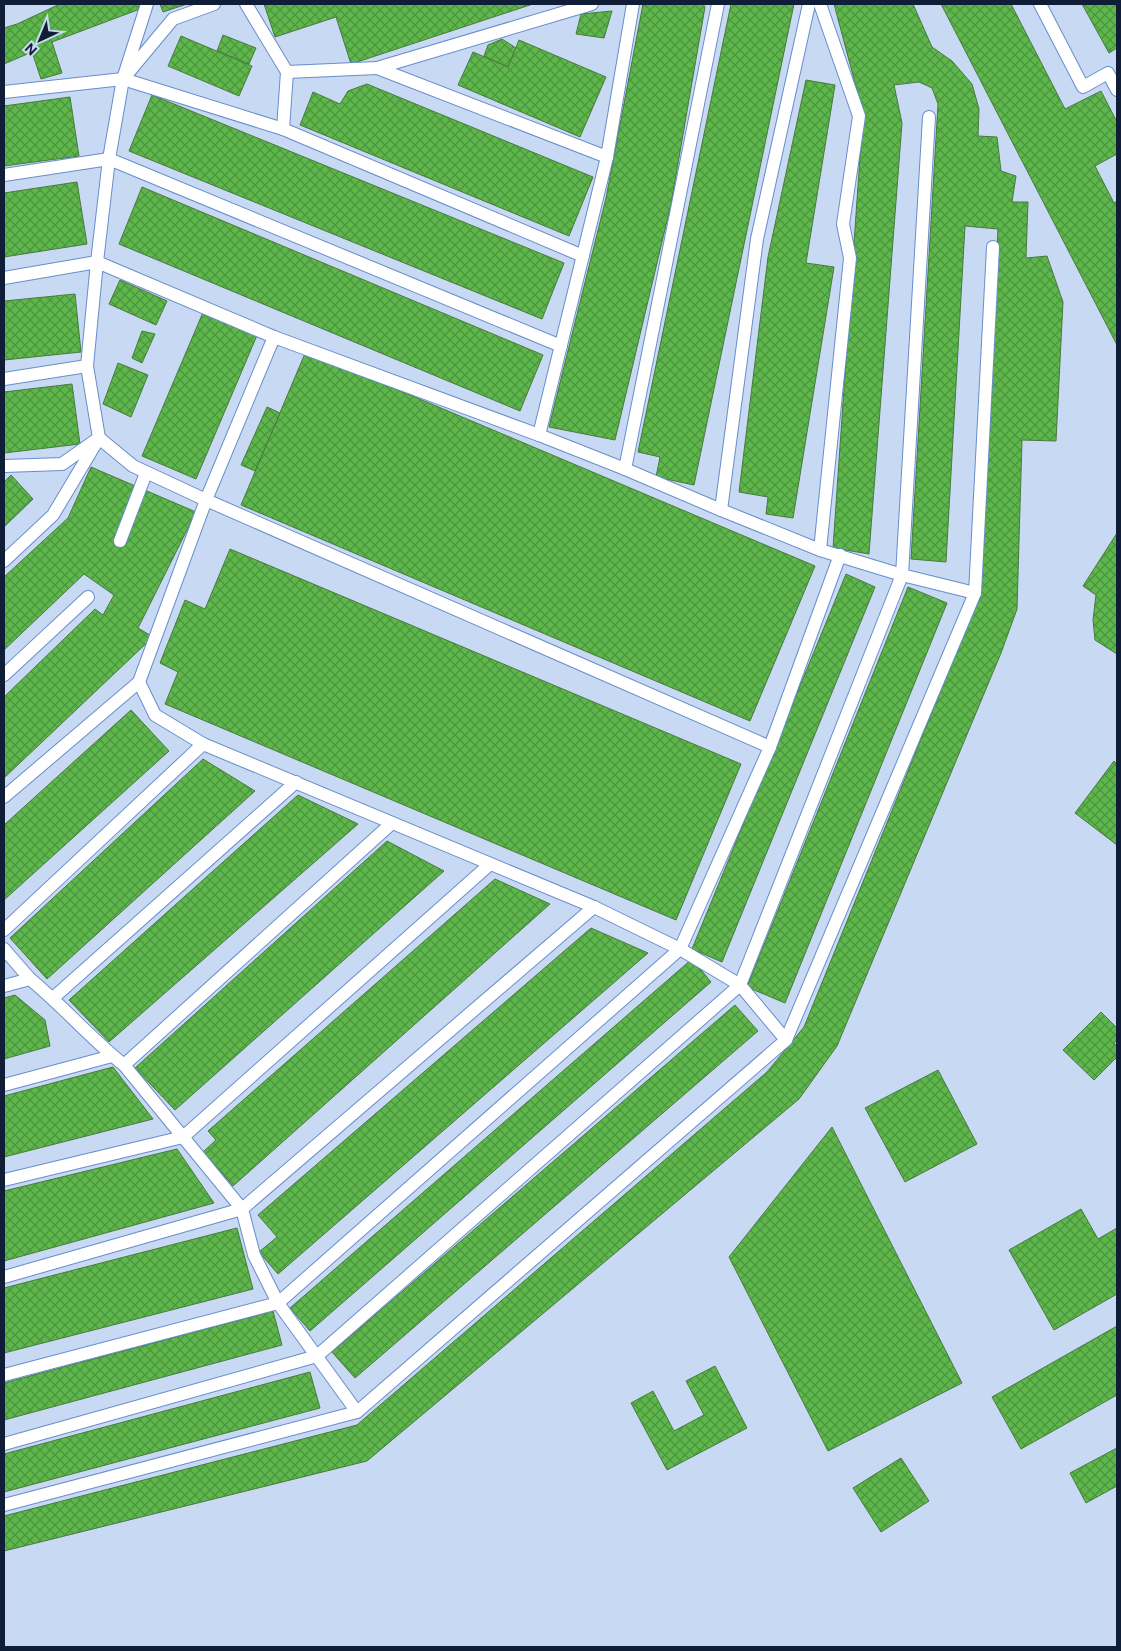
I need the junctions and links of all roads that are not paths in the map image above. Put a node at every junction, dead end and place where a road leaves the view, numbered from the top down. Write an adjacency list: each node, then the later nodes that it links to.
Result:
1 (147, 4): 13 (lane)
2 (214, 4): 13 (lane)
3 (246, 4): 12 (lane)
4 (592, 4): 10 (lane)
5 (633, 4): 18 (lane)
6 (718, 4): 32 (lane)
7 (809, 4): 35 (lane)
8 (820, 4): 37 (lane)
9 (1040, 4): 11 (lane)
10 (377, 68): 12 (lane); 18 (lane)
11 (1113, 71): 14 (lane)
12 (287, 72): 17 (lane)
13 (123, 79): 15 (lane); 17 (lane); 19 (lane)
14 (1117, 90)
15 (4, 92)
16 (929, 117): 40 (lane)
17 (283, 130): 22 (lane)
18 (607, 156): 22 (lane)
19 (109, 159): 20 (lane); 23 (lane); 26 (lane)
20 (4, 175)
21 (992, 247): 41 (lane)
22 (582, 256): 26 (lane)
23 (97, 262): 24 (lane); 25 (lane); 27 (lane)
24 (4, 278)
25 (274, 337): 29 (lane); 34 (lane)
26 (561, 346): 29 (lane)
27 (87, 366): 28 (lane); 30 (lane)
28 (4, 379)
29 (539, 435): 32 (lane)
30 (99, 438): 31 (lane); 33 (lane); 39 (lane)
31 (4, 466)
32 (625, 469): 35 (lane)
33 (146, 473): 34 (lane); 36 (lane)
34 (206, 500): 44 (lane); 46 (lane)
35 (721, 510): 37 (lane)
36 (120, 541)
37 (820, 550): 38 (lane)
38 (840, 555): 40 (lane); 46 (lane)
39 (4, 561)
40 (902, 574): 41 (lane); 56 (lane)
41 (975, 593): 59 (lane)
42 (88, 597): 43 (lane)
43 (4, 674)
44 (139, 682): 45 (lane); 48 (lane)
45 (203, 744): 47 (lane); 52 (lane)
46 (770, 747): 54 (lane)
47 (296, 782): 49 (lane); 58 (lane)
48 (4, 798)
49 (392, 823): 50 (lane); 61 (lane)
50 (489, 865): 51 (lane); 63 (lane)
51 (594, 907): 54 (lane); 65 (lane)
52 (4, 930)
53 (4, 949): 55 (lane)
54 (680, 949): 56 (lane); 67 (lane)
55 (30, 979): 57 (lane); 58 (lane)
56 (740, 985): 59 (lane); 68 (lane)
57 (4, 986)
58 (53, 998): 60 (lane)
59 (786, 1040): 70 (lane)
60 (112, 1056): 61 (lane); 62 (lane)
61 (124, 1065): 63 (lane)
62 (4, 1085)
63 (183, 1137): 64 (lane); 65 (lane)
64 (4, 1180)
65 (242, 1209): 66 (lane); 67 (lane)
66 (4, 1277)
67 (278, 1303): 68 (lane); 69 (lane)
68 (317, 1356): 70 (lane); 71 (lane)
69 (4, 1375)
70 (357, 1412): 72 (lane)
71 (4, 1444)
72 (4, 1505)

